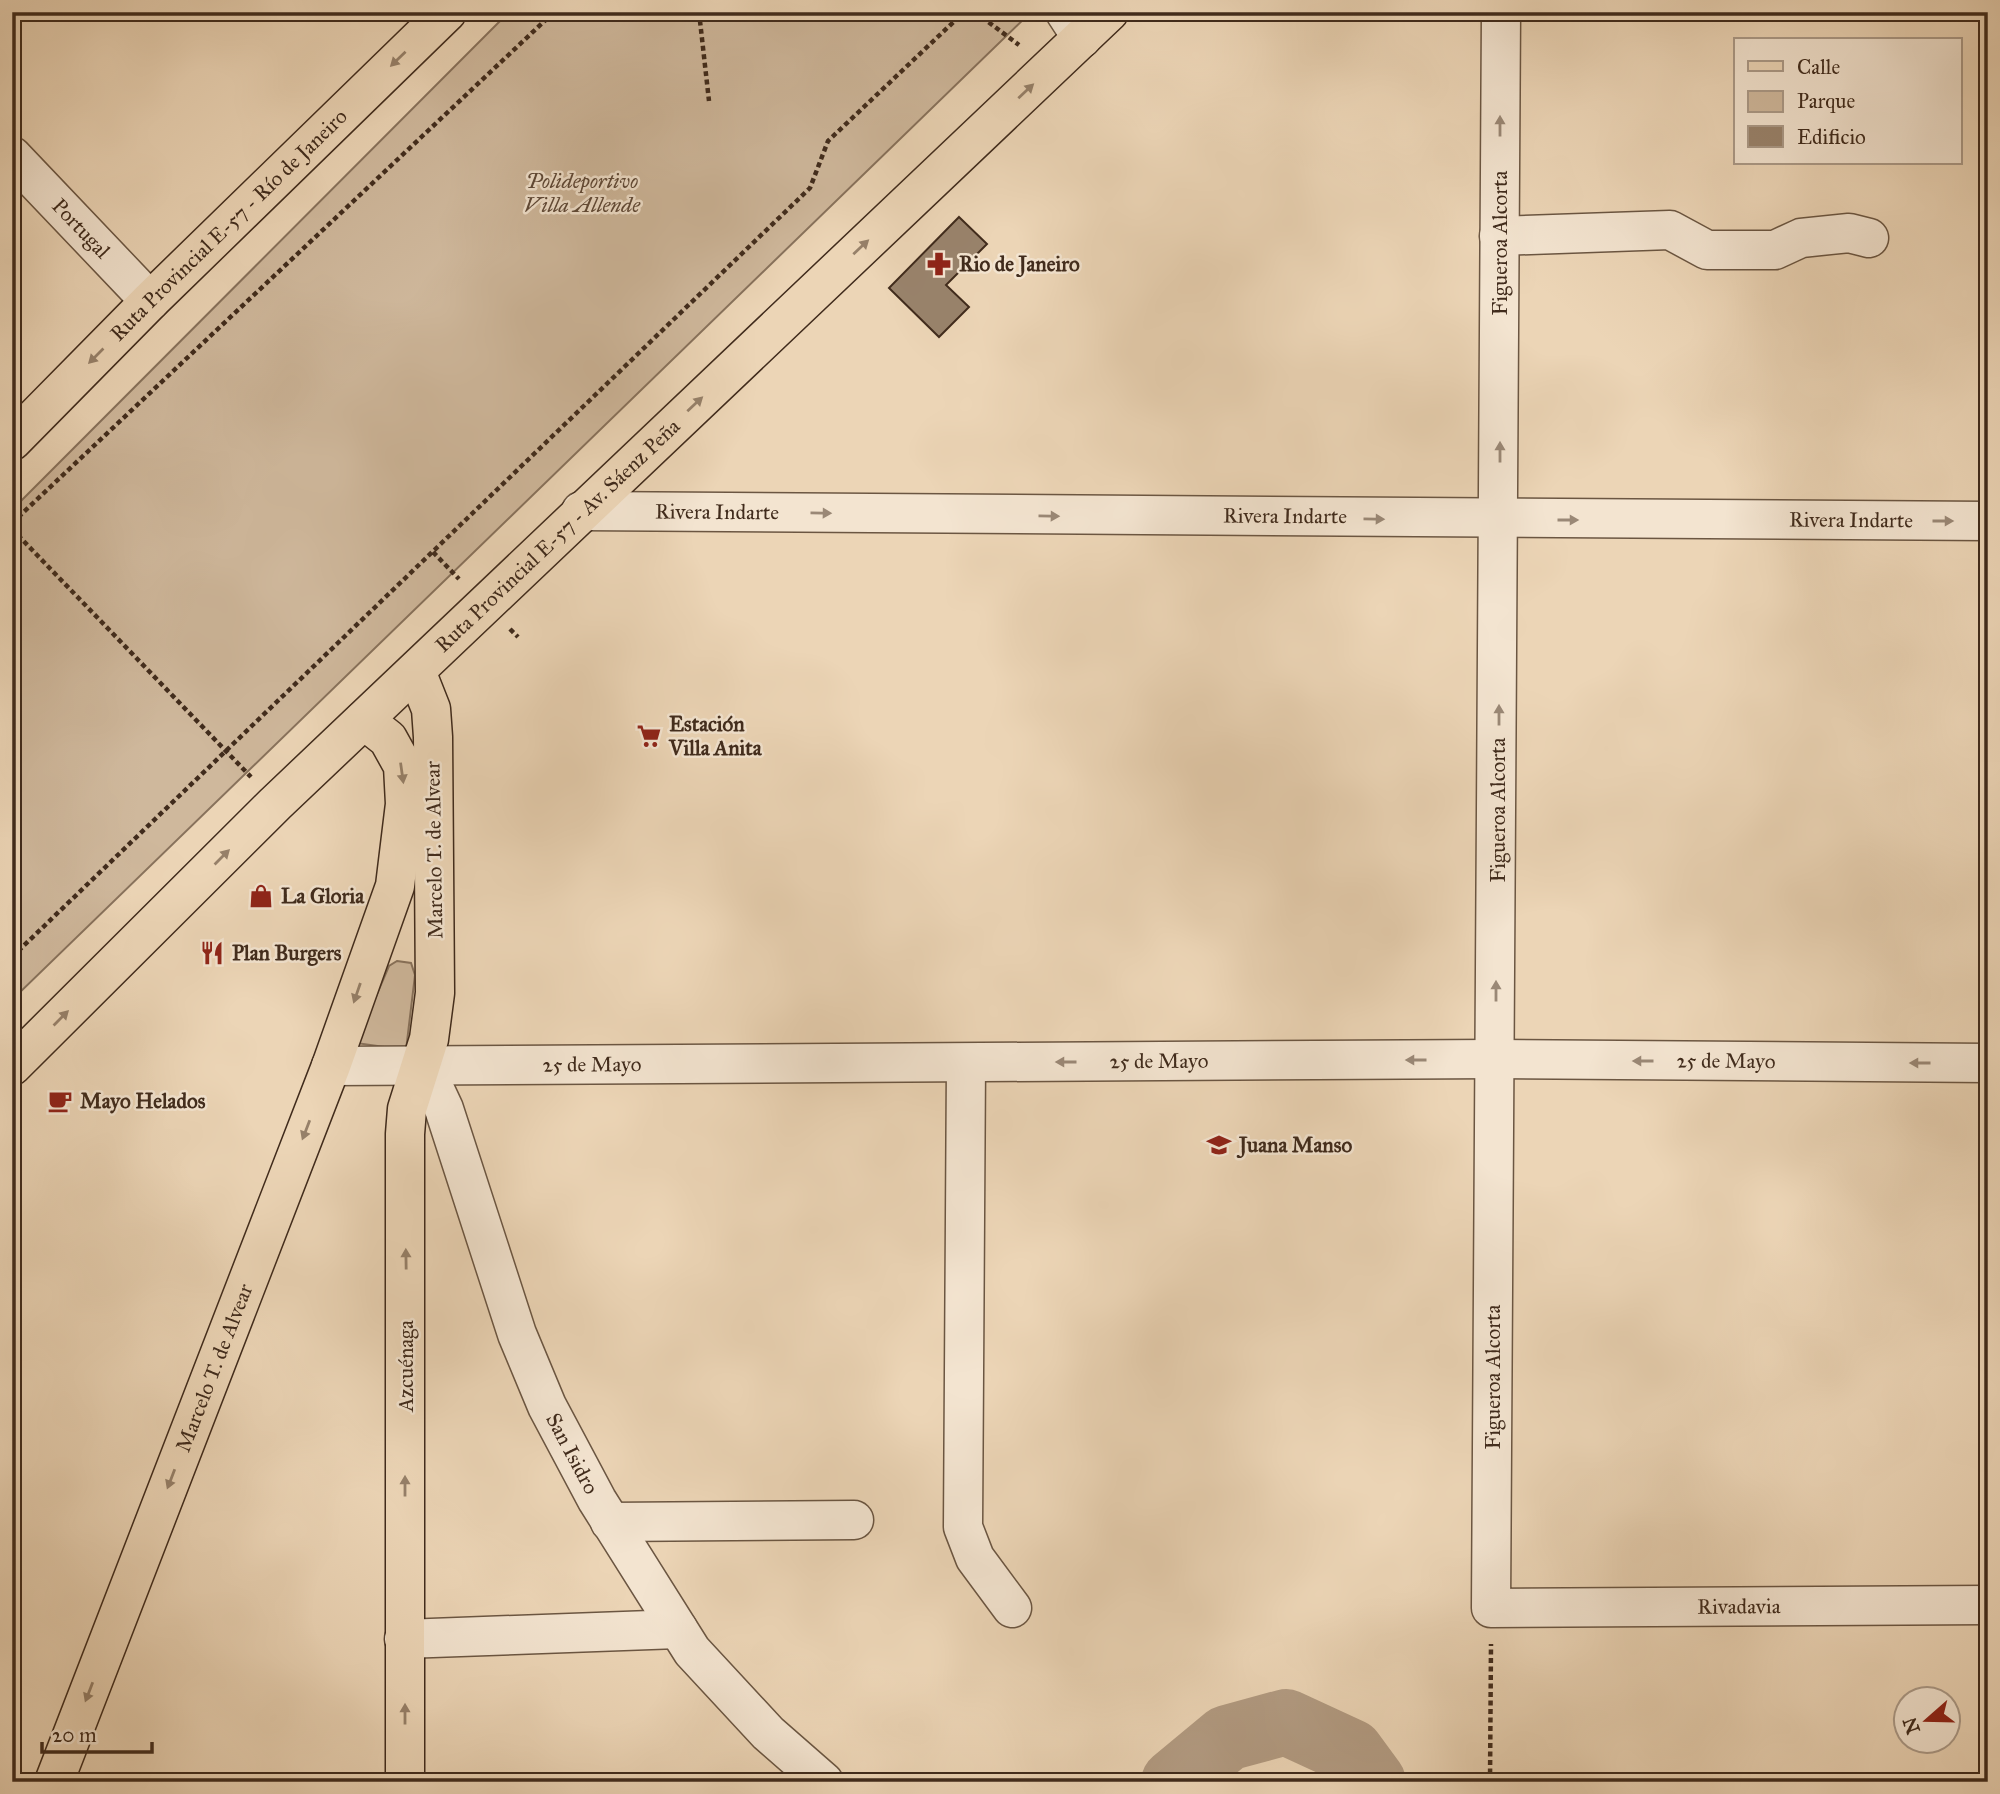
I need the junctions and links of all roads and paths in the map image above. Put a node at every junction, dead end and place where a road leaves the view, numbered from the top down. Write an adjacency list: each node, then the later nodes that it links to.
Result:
1 (447, 12): 14 (main road, Ruta Provincial E-57 - Río de Janeiro, one-way to 14)
2 (554, 12): 19 (path)
3 (699, 12): 10 (path)
4 (964, 12): 23 (path)
5 (975, 12): 9 (path)
6 (1109, 12): 8 (main road, Ruta Provincial E-57 - Av. Sáenz Peña)
7 (1501, 12): 12 (street, Figueroa Alcorta, one-way to 7)
8 (1073, 25): 9 (main road, Ruta Provincial E-57 - Av. Sáenz Peña)
9 (1050, 68): 16 (main road, Ruta Provincial E-57 - Av. Sáenz Peña, one-way to 9)
10 (709, 101)
11 (12, 156): 14 (street, Portugal)
12 (1499, 236): 13 (street); 17 (street, Figueroa Alcorta, one-way to 12)
13 (1869, 238)
14 (150, 302): 15 (main road, Ruta Provincial E-57 - Río de Janeiro, one-way to 15)
15 (12, 441)
16 (581, 511): 17 (street, Rivera Indarte, one-way to 17); 21 (main road, Ruta Provincial E-57 - Av. Sáenz Peña)
17 (1500, 520): 18 (street, Rivera Indarte, one-way to 18); 28 (street, Figueroa Alcorta, one-way to 17)
18 (1988, 521)
19 (12, 523)
20 (12, 529): 23 (path)
21 (416, 671): 22 (main road, Ruta Provincial E-57 - Av. Sáenz Peña); 26 (main road, Marcelo T. de Alvear)
22 (364, 720): 24 (main road, Ruta Provincial E-57 - Av. Sáenz Peña); 25 (main road, Marcelo T. de Alvear, one-way to 25)
23 (227, 751): 24 (path); 27 (path)
24 (275, 804): 32 (main road, Ruta Provincial E-57 - Av. Sáenz Peña, one-way to 24)
25 (371, 953): 26 (main road, Marcelo T. de Alvear); 33 (main road, Marcelo T. de Alvear, one-way to 33)
26 (435, 954): 31 (main road, Azcuénaga)
27 (12, 957)
28 (1496, 1059): 29 (street, 25 de Mayo, one-way to 29); 30 (street, 25 de Mayo, one-way to 28); 38 (street, Figueroa Alcorta)
29 (967, 1063): 31 (street, 25 de Mayo); 37 (street)
30 (1988, 1063)
31 (423, 1064): 33 (street, 25 de Mayo); 35 (street, San Isidro); 40 (main road, Azcuénaga, one-way to 31)
32 (12, 1066)
33 (331, 1066): 41 (main road, Marcelo T. de Alvear, one-way to 41)
34 (854, 1520): 35 (street)
35 (610, 1522): 39 (street, San Isidro)
36 (1988, 1605): 38 (street, Rivadavia)
37 (1012, 1608)
38 (1491, 1608): 44 (path)
39 (678, 1629): 40 (street); 43 (street, San Isidro)
40 (404, 1639): 42 (main road, Azcuénaga, one-way to 40)
41 (54, 1782)
42 (405, 1782)
43 (824, 1782)
44 (1490, 1782)

